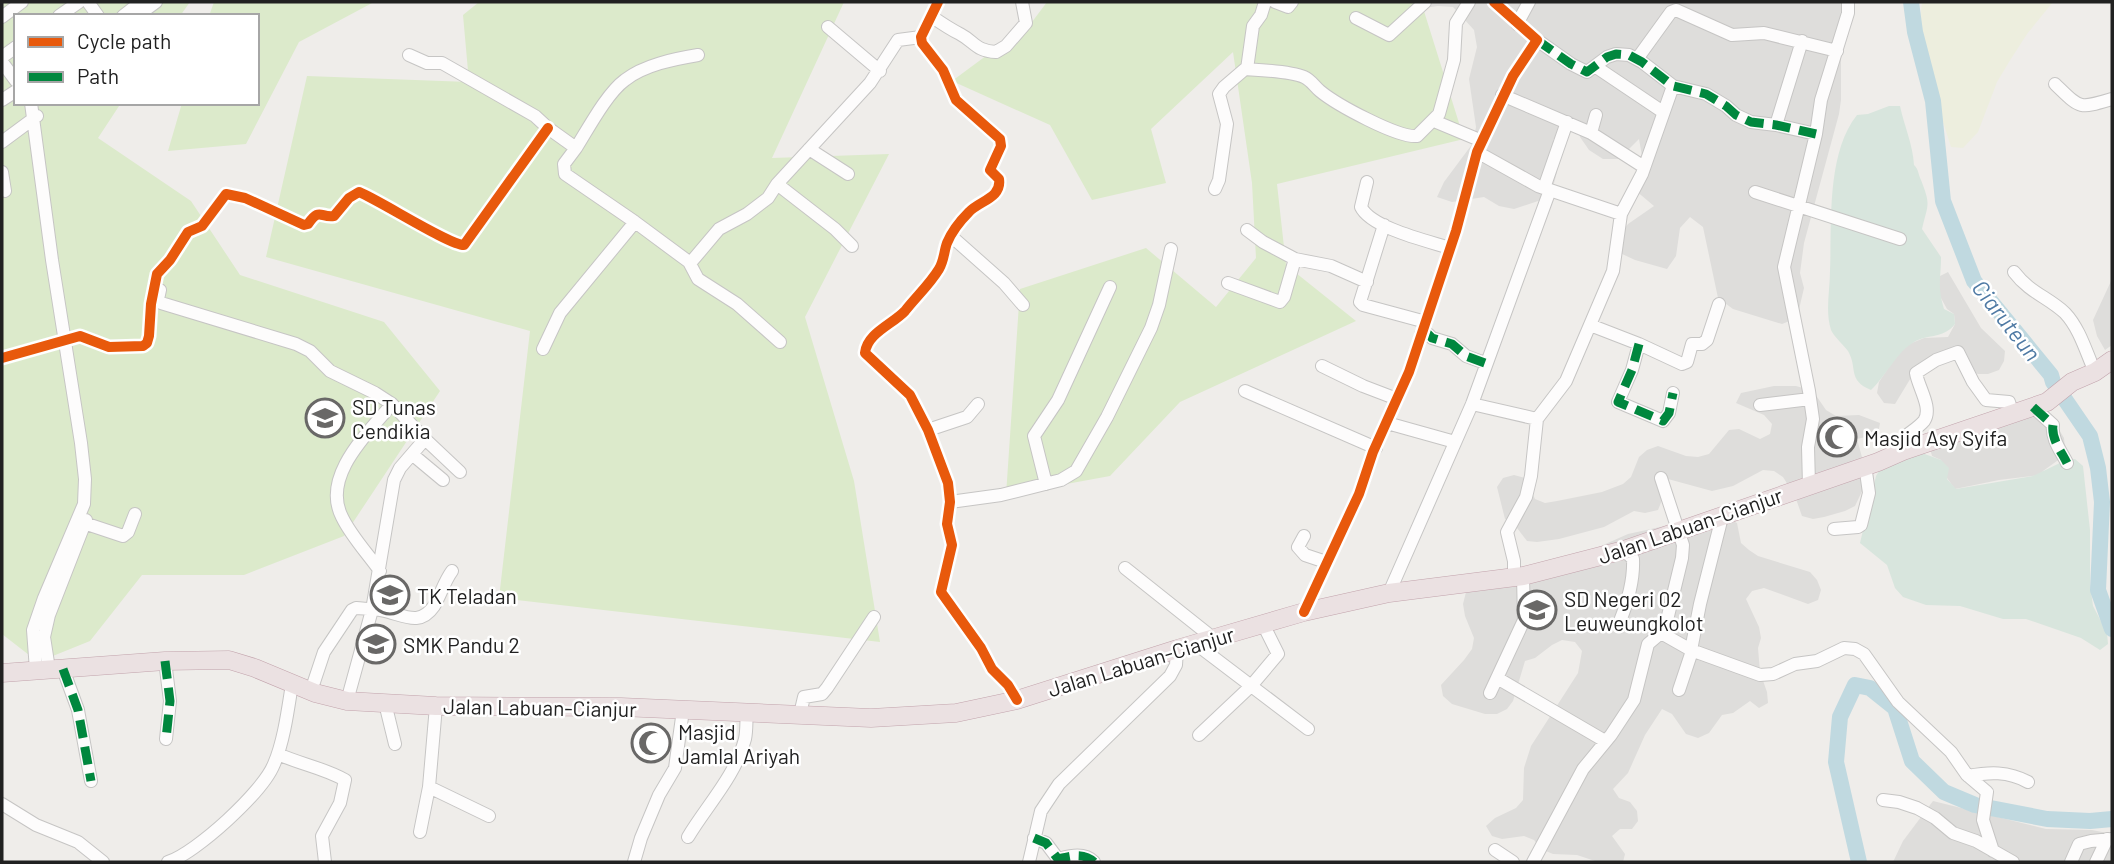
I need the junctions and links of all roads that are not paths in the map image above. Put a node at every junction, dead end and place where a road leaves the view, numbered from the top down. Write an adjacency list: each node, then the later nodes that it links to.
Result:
1 (22, 2): 19 (street)
2 (79, 2): 15 (street)
3 (141, 2): 16 (street)
4 (156, 2): 17 (street)
5 (938, 2): 18 (street)
6 (1023, 2): 18 (street)
7 (1265, 2): 32 (street)
8 (1275, 2): 9 (street)
9 (1292, 2)
10 (1425, 2): 20 (street)
11 (1469, 2): 42 (street)
12 (1494, 2): 21 (street)
13 (1530, 2): 21 (street)
14 (1848, 2): 26 (street)
15 (63, 14)
16 (126, 14)
17 (140, 14)
18 (931, 16): 23 (street)
19 (2, 17)
20 (1356, 18)
21 (1517, 24): 24 (street)
22 (828, 27): 33 (street)
23 (921, 37): 33 (street); 68 (street)
24 (1537, 40): 31 (street); 37 (street)
25 (1802, 41): 26 (street); 29 (street); 44 (street)
26 (1837, 51): 47 (street)
27 (409, 54): 45 (street)
28 (698, 55): 50 (street)
29 (1637, 59): 31 (street); 36 (street)
30 (2, 62): 34 (street)
31 (1596, 68): 40 (street)
32 (1247, 69): 42 (street); 57 (street)
33 (880, 71): 51 (street)
34 (14, 78)
35 (2055, 84): 38 (street)
36 (1673, 86): 40 (street); 44 (street)
37 (1502, 95): 43 (street); 49 (street)
38 (2112, 99)
39 (36, 110): 48 (street); 61 (street); 63 (street)
40 (1662, 113): 52 (street)
41 (1596, 115): 46 (street)
42 (1434, 121): 49 (street)
43 (1567, 122): 46 (street); 58 (street)
44 (1776, 125): 47 (street)
45 (548, 128): 50 (street); 85 (street)
46 (1591, 133): 52 (street)
47 (1816, 134): 62 (street)
48 (2, 142)
49 (1480, 146): 58 (street); 71 (street)
50 (576, 148): 65 (street)
51 (810, 149): 54 (street); 56 (street)
52 (1644, 167): 64 (street)
53 (2, 172): 59 (street)
54 (848, 174)
55 (1367, 182): 66 (street)
56 (777, 184): 70 (street); 74 (street)
57 (1215, 189)
58 (1547, 189): 64 (street); 91 (street)
59 (5, 191)
60 (1755, 192): 62 (street)
61 (43, 195): 63 (street); 75 (street)
62 (1798, 207): 69 (street); 97 (street)
63 (52, 208): 75 (street)
64 (1621, 214): 83 (street)
65 (635, 222): 74 (street); 88 (street)
66 (1384, 225): 71 (street); 78 (street)
67 (1247, 230): 73 (street)
68 (951, 236): 82 (street); 106 (street)
69 (1900, 239)
70 (852, 246)
71 (1450, 248): 84 (street)
72 (1171, 249): 117 (street)
73 (1295, 259): 78 (street); 79 (street)
74 (689, 262): 86 (street)
75 (58, 272): 85 (street)
76 (2014, 272): 93 (street)
77 (163, 276): 98 (street)
78 (1367, 282): 84 (street)
79 (1228, 283)
80 (1110, 287): 117 (street)
81 (1719, 304): 87 (street)
82 (1023, 305)
83 (1590, 325): 87 (street); 104 (street)
84 (1423, 328): 91 (street); 96 (street)
85 (68, 339): 89 (street); 122 (street)
86 (780, 342)
87 (1639, 344): 95 (street)
88 (543, 349)
89 (2, 358)
90 (2112, 360): 93 (highway, Jalan Labuan-Cianjur)
91 (1485, 363): 100 (street)
92 (1322, 366): 96 (street)
93 (2095, 372): 102 (highway, Jalan Labuan-Cianjur)
94 (1245, 391): 109 (street)
95 (1673, 393)
96 (1397, 399): 105 (street)
97 (1810, 399): 101 (street); 118 (street)
98 (392, 404): 107 (street); 129 (street)
99 (978, 404): 106 (street)
100 (1472, 404): 104 (street); 108 (street)
101 (1760, 405)
102 (2040, 405): 103 (highway, Jalan Labuan-Cianjur); 112 (street)
103 (2013, 415): 110 (highway, Jalan Labuan-Cianjur); 110 (street)
104 (1537, 419): 130 (street)
105 (1387, 423): 108 (street); 109 (street)
106 (928, 430): 119 (street)
107 (425, 439): 111 (street); 114 (street)
108 (1455, 442): 132 (street)
109 (1376, 448): 127 (street)
110 (1903, 451): 113 (highway, Jalan Labuan-Cianjur)
111 (412, 455): 116 (street); 129 (street)
112 (2067, 463)
113 (1865, 465): 118 (highway, Jalan Labuan-Cianjur); 123 (street)
114 (460, 472)
115 (1661, 478): 124 (street)
116 (443, 480)
117 (1046, 484): 119 (street)
118 (1809, 485): 121 (highway, Jalan Labuan-Cianjur)
119 (950, 502): 151 (street)
120 (135, 514): 122 (street)
121 (1722, 517): 124 (highway, Jalan Labuan-Cianjur); 141 (street)
122 (81, 522): 143 (street)
123 (1834, 528)
124 (1678, 533): 126 (highway, Jalan Labuan-Cianjur); 138 (street)
125 (1304, 536): 127 (street)
126 (1624, 550): 130 (highway, Jalan Labuan-Cianjur); 136 (street)
127 (1326, 562): 134 (street)
128 (1125, 568): 139 (street)
129 (380, 571): 133 (street)
130 (1517, 571): 132 (highway, Jalan Labuan-Cianjur); 145 (street)
131 (452, 572): 133 (street)
132 (1389, 593): 134 (highway, Jalan Labuan-Cianjur)
133 (372, 610): 149 (street); 152 (street)
134 (1304, 612): 137 (highway, Jalan Labuan-Cianjur)
135 (874, 617): 157 (street)
136 (1620, 621)
137 (1263, 624): 139 (highway, Jalan Labuan-Cianjur); 147 (street)
138 (1661, 633): 141 (street); 161 (street)
139 (1204, 641): 140 (highway, Jalan Labuan-Cianjur); 147 (street)
140 (1177, 649): 151 (highway, Jalan Labuan-Cianjur); 173 (street)
141 (1692, 650): 148 (street); 164 (street)
142 (165, 661): 143 (highway, Jalan Labuan-Cianjur); 146 (highway, Jalan Labuan-Cianjur); 160 (street)
143 (49, 669): 144 (highway, Jalan Labuan-Cianjur); 165 (street)
144 (2, 673)
145 (1497, 678): 150 (street); 161 (street)
146 (292, 684): 149 (highway, Jalan Labuan-Cianjur); 163 (street)
147 (1251, 686): 158 (street); 159 (street)
148 (1679, 690)
149 (311, 691): 152 (highway, Jalan Labuan-Cianjur)
150 (1490, 693)
151 (1017, 700): 157 (highway, Jalan Labuan-Cianjur)
152 (347, 701): 153 (highway, Jalan Labuan-Cianjur)
153 (385, 703): 154 (highway, Jalan Labuan-Cianjur); 162 (street)
154 (436, 706): 155 (highway, Jalan Labuan-Cianjur); 167 (street)
155 (683, 710): 156 (highway, Jalan Labuan-Cianjur); 180 (street)
156 (747, 711): 157 (highway, Jalan Labuan-Cianjur); 172 (street)
157 (800, 714)
158 (1308, 729)
159 (1199, 735)
160 (166, 739)
161 (1605, 741): 184 (street)
162 (395, 744)
163 (278, 754): 177 (street); 179 (street)
164 (1968, 776): 166 (street); 176 (street)
165 (91, 781)
166 (2028, 782)
167 (429, 787): 170 (street); 171 (street)
168 (1884, 800): 176 (street)
169 (2, 804): 178 (street)
170 (489, 816)
171 (420, 832)
172 (688, 837)
173 (1034, 838): 181 (street); 182 (street)
174 (2110, 839): 186 (street); 187 (street)
175 (1495, 850): 183 (street)
176 (1993, 851): 185 (street)
177 (177, 861)
178 (103, 862)
179 (325, 862)
180 (634, 862)
181 (1029, 862)
182 (1094, 862)
183 (1513, 862)
184 (1533, 862)
185 (2013, 862)
186 (2071, 862)
187 (2096, 862)

